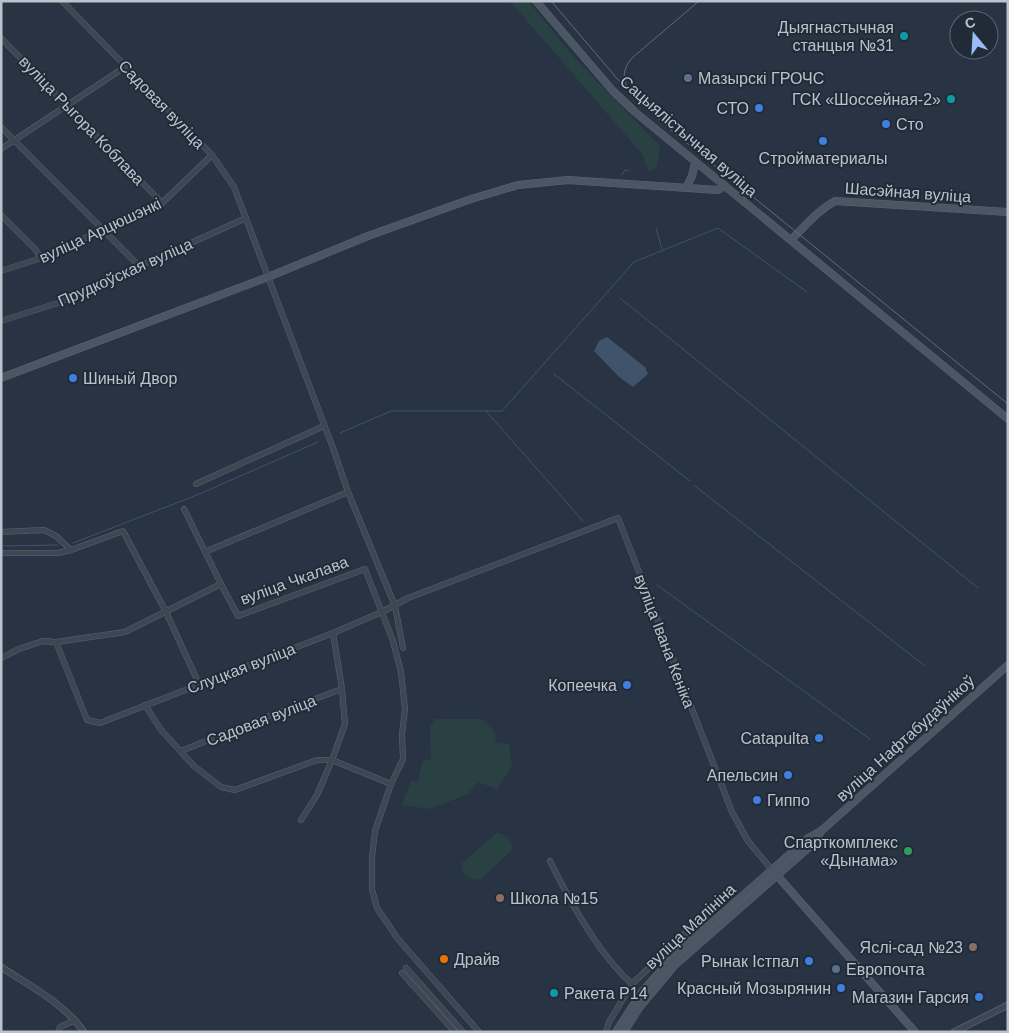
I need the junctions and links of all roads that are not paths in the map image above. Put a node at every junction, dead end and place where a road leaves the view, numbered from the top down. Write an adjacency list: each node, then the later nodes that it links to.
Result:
1 (62, 1): 4 (street, Садовая вуліца)
2 (536, 1): 10 (main road, Сацыялістычная вуліца)
3 (1, 38): 5 (street, вуліца Рыгора Коблава)
4 (125, 67): 5 (street); 9 (street, Садовая вуліца)
5 (66, 105): 7 (street); 13 (street, вуліца Рыгора Коблава)
6 (1, 127): 7 (street)
7 (14, 140): 8 (street); 17 (street)
8 (1, 149)
9 (212, 155): 13 (street, вуліца Арцюшэнкі); 16 (street, Садовая вуліца)
10 (695, 163): 11 (main road, Сацыялістычная вуліца); 12 (main road)
11 (725, 186): 12 (main road); 18 (main road, Сацыялістычная вуліца)
12 (686, 188): 22 (main road)
13 (162, 203): 17 (street, вуліца Арцюшэнкі)
14 (1008, 212): 18 (main road, Шасэйная вуліца)
15 (1, 215): 19 (street)
16 (246, 218): 20 (street, Прудкоўская вуліца); 22 (street, Садовая вуліца)
17 (103, 231): 19 (street, вуліца Арцюшэнкі); 20 (street)
18 (791, 240): 25 (main road, Сацыялістычная вуліца)
19 (41, 258): 21 (street, вуліца Арцюшэнкі)
20 (140, 266): 23 (street, Прудкоўская вуліца)
21 (1, 270)
22 (268, 277): 24 (main road); 26 (street, Садовая вуліца)
23 (1, 321)
24 (1, 378)
25 (1008, 419)
26 (324, 426): 27 (street); 28 (street, Садовая вуліца)
27 (196, 484)
28 (348, 492): 32 (street); 36 (street, Садовая вуліца)
29 (184, 509): 32 (street)
30 (1, 532): 31 (street)
31 (72, 550): 33 (street); 37 (street)
32 (205, 552): 35 (street)
33 (1, 553)
34 (504, 562): 36 (street, Слуцкая вуліца); 52 (street, вуліца Івана Кеніка)
35 (220, 584): 37 (street); 38 (street, вуліца Чкалава)
36 (395, 606): 38 (street, Слуцкая вуліца); 41 (street, Садовая вуліца)
37 (166, 612): 40 (street); 44 (street)
38 (382, 612): 39 (street, Слуцкая вуліца); 49 (street)
39 (333, 633): 44 (street, Слуцкая вуліца); 45 (street)
40 (56, 642): 42 (street); 46 (street, Слуцкая вуліца)
41 (403, 648)
42 (1, 658)
43 (1008, 665): 52 (main road, вуліца Нафтабудаўнікоў)
44 (198, 682): 46 (street, Слуцкая вуліца)
45 (342, 689): 47 (street, Садовая вуліца); 48 (street)
46 (145, 705): 47 (street)
47 (181, 751): 48 (street)
48 (332, 760): 49 (street); 50 (street)
49 (391, 784): 64 (street)
50 (301, 820)
51 (550, 861): 57 (street, вуліца Малініна)
52 (775, 873): 53 (main road, вуліца Малініна); 68 (main road)
53 (743, 900): 57 (street, вуліца Малініна); 66 (main road, вуліца Малініна); 67 (main road, вуліца Малініна)
54 (1, 967): 59 (street)
55 (406, 968): 63 (street)
56 (402, 973): 62 (street)
57 (632, 984): 65 (street, вуліца Малініна)
58 (1008, 1005): 69 (street)
59 (76, 1020): 60 (street); 61 (street)
60 (58, 1032)
61 (84, 1032)
62 (455, 1032)
63 (463, 1032)
64 (479, 1032)
65 (606, 1032)
66 (616, 1032)
67 (624, 1032)
68 (915, 1032)
69 (954, 1032)

